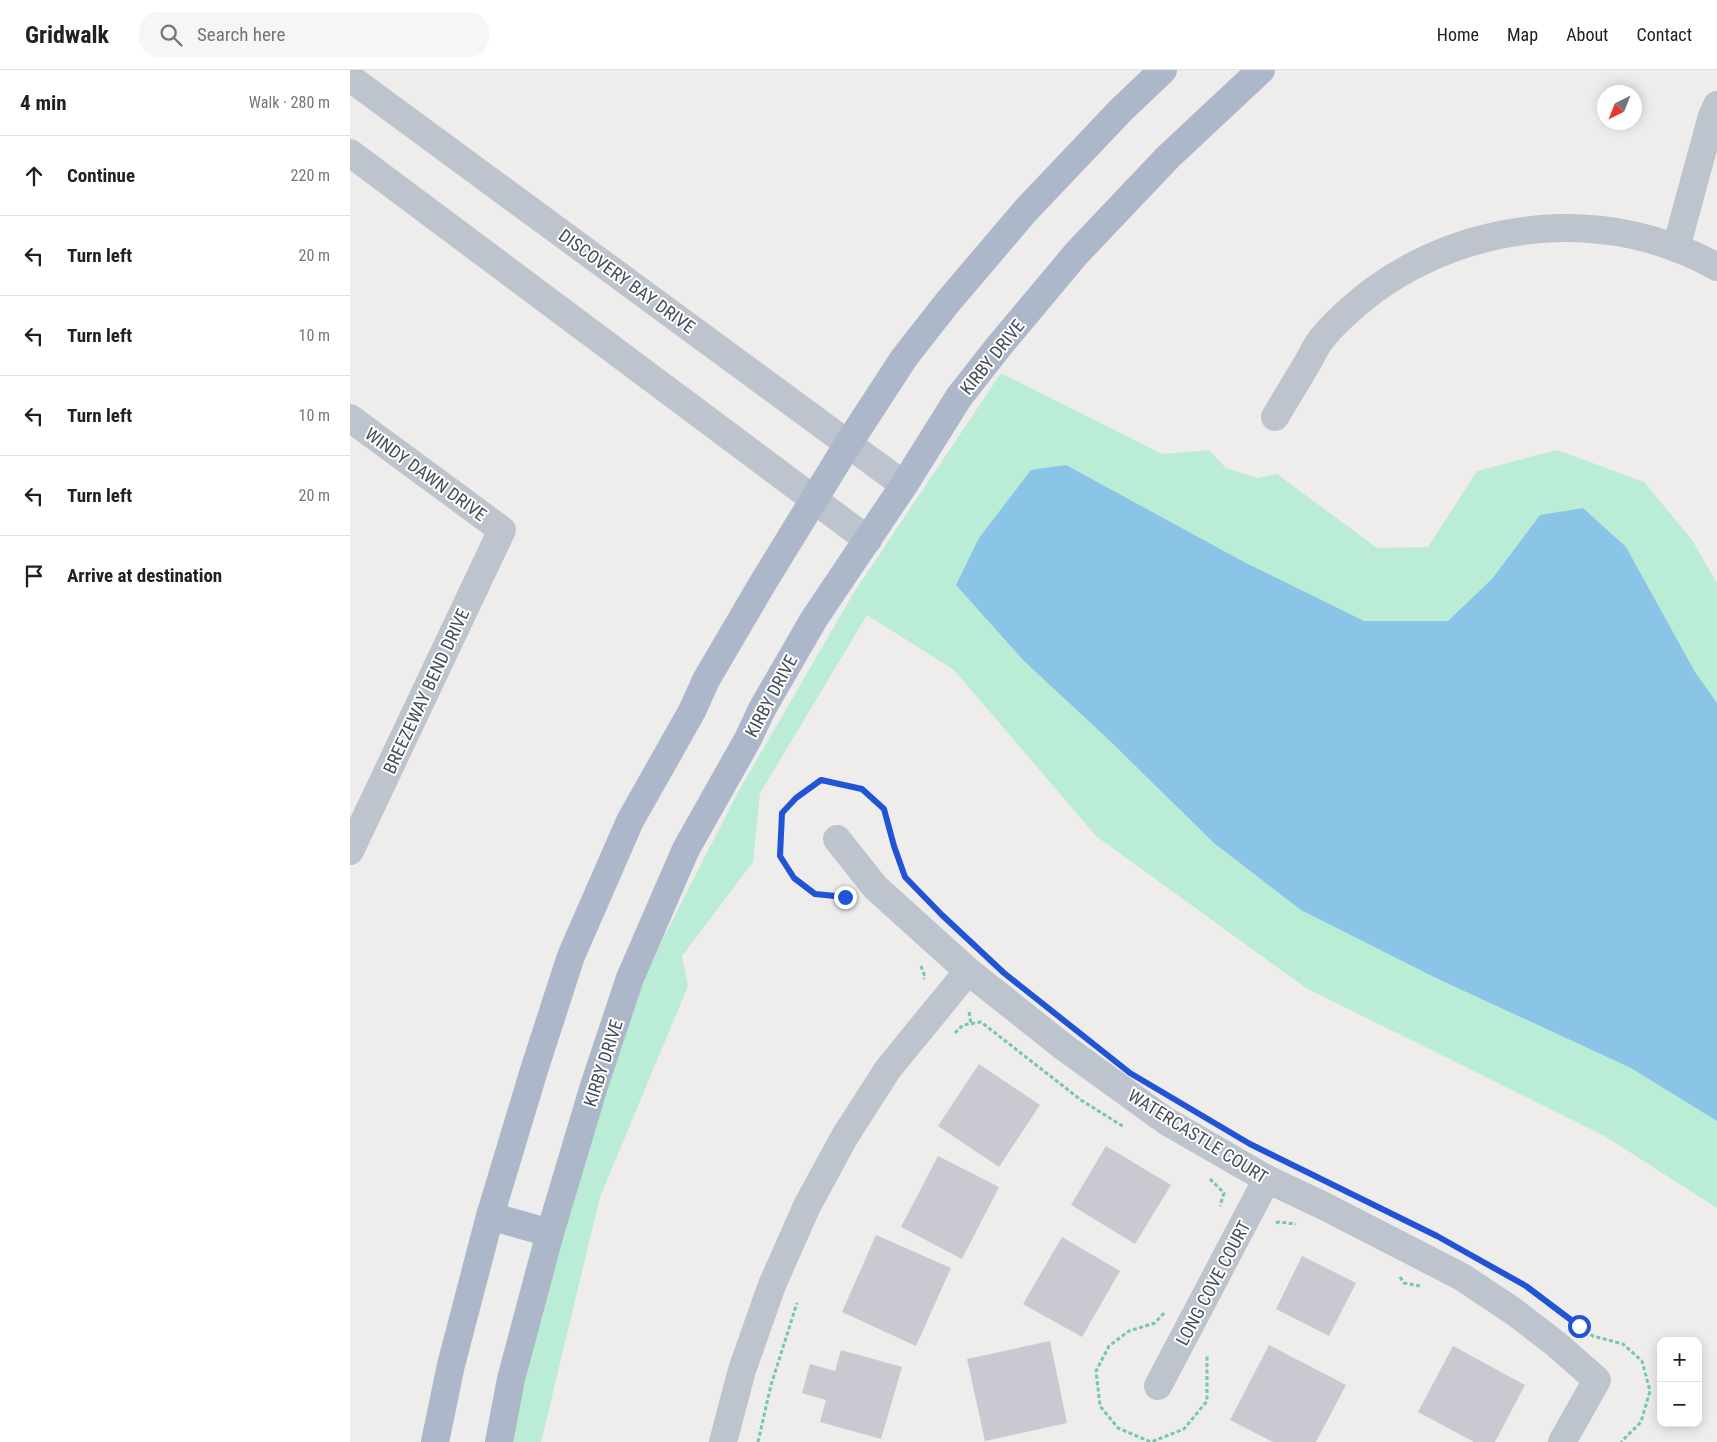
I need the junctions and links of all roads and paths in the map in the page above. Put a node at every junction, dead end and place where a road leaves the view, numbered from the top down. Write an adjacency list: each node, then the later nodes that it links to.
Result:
1 (1163, 70): 10 (main road)
2 (1261, 70): 11 (main road, KIRBY DRIVE)
3 (350, 78): 10 (street, DISCOVERY BAY DRIVE)
4 (1717, 105): 6 (street)
5 (350, 154): 12 (street)
6 (1676, 248): 7 (street); 8 (street)
7 (1717, 266)
8 (1276, 417)
9 (350, 418): 13 (street, WINDY DAWN DRIVE)
10 (848, 444): 11 (street, DISCOVERY BAY DRIVE); 12 (main road)
11 (904, 485): 14 (main road, KIRBY DRIVE)
12 (814, 500): 14 (street); 27 (main road)
13 (502, 530): 16 (street, BREEZEWAY BEND DRIVE)
14 (868, 540): 30 (main road, KIRBY DRIVE)
15 (837, 840): 20 (street, WATERCASTLE COURT)
16 (350, 851)
17 (911, 883): 18 (path)
18 (852, 899)
19 (920, 964): 21 (path)
20 (968, 971): 25 (street, WATERCASTLE COURT); 40 (street)
21 (922, 985)
22 (951, 1037): 23 (path)
23 (1129, 1130)
24 (1206, 1176): 26 (path)
25 (1267, 1179): 37 (street, LONG COVE COURT); 42 (street, WATERCASTLE COURT)
26 (1219, 1209)
27 (490, 1216): 30 (main road); 38 (main road)
28 (1274, 1224): 29 (path)
29 (1302, 1225)
30 (550, 1233): 39 (main road, KIRBY DRIVE)
31 (1399, 1275): 32 (path)
32 (1424, 1286)
33 (798, 1298): 41 (path)
34 (1169, 1308): 36 (path)
35 (1579, 1326): 43 (path)
36 (1206, 1350)
37 (1158, 1386)
38 (435, 1442)
39 (499, 1442)
40 (723, 1442)
41 (758, 1442)
42 (1562, 1442)
43 (1621, 1442)

